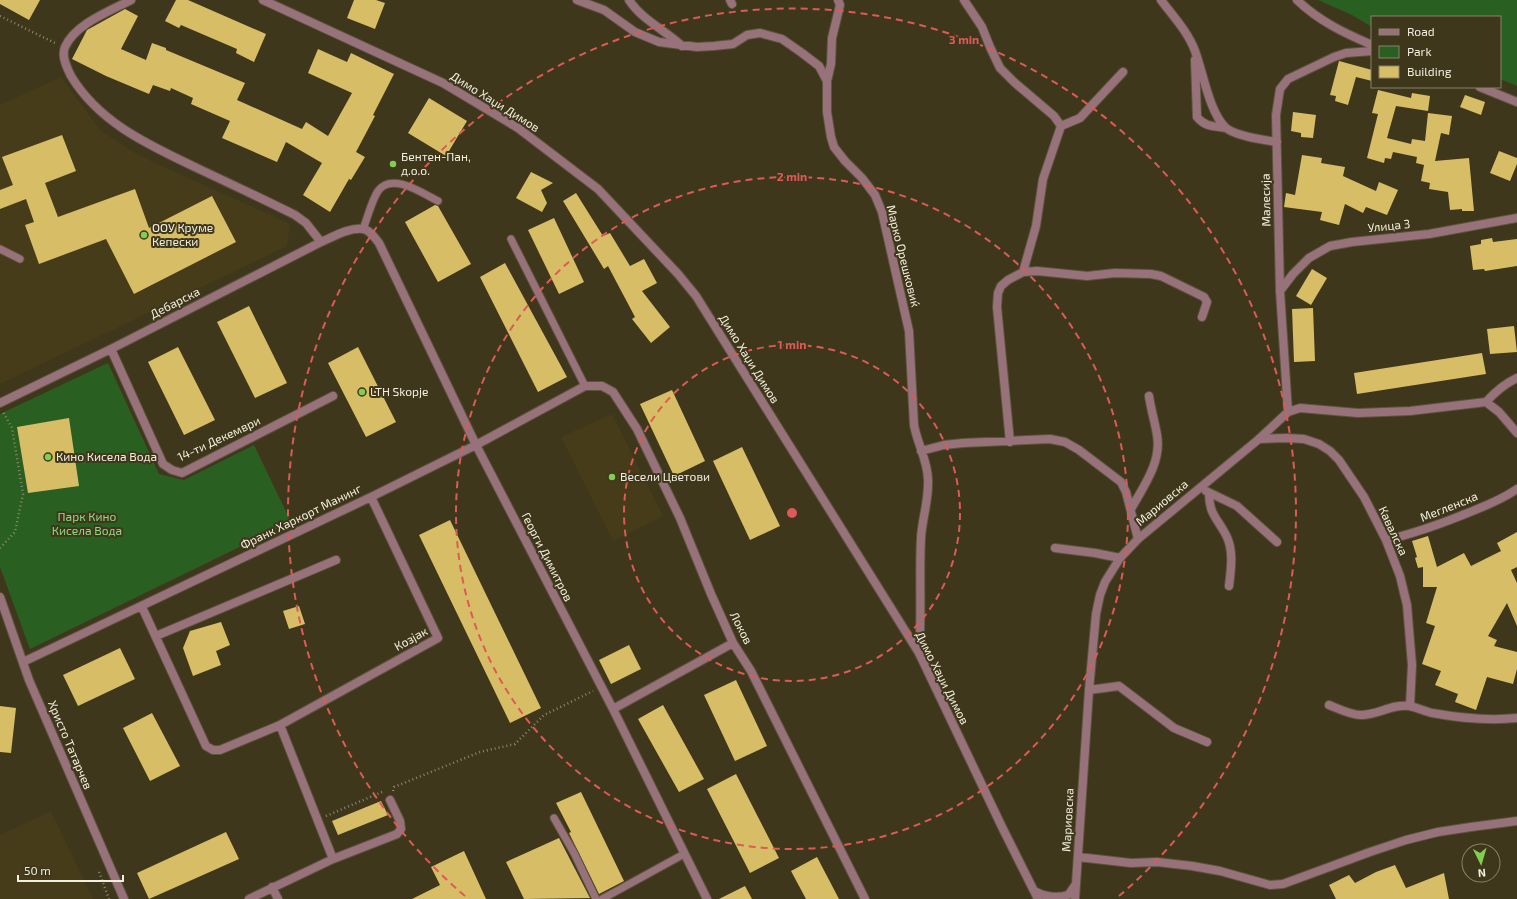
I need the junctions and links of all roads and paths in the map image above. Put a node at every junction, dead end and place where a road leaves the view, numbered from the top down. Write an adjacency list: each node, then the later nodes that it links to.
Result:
1 (131, 0): 12 (street)
2 (263, 0): 63 (street, Димо Хаџи Димов)
3 (577, 0): 11 (street)
4 (629, 0): 11 (street)
5 (838, 0): 16 (street, Марко Орешковиќ)
6 (964, 0): 19 (street)
7 (1161, 0): 13 (street)
8 (1297, 0): 10 (street)
9 (0, 16): 12 (path)
10 (1371, 45)
11 (682, 46): 16 (street)
12 (65, 48): 26 (street)
13 (1194, 50): 20 (street); 20 (street)
14 (1371, 51): 21 (street, Малесија)
15 (1123, 72): 19 (street)
16 (827, 81): 45 (street, Марко Орешковиќ)
17 (1482, 88): 18 (street)
18 (1517, 102)
19 (1061, 126): 29 (street)
20 (1226, 128): 21 (street)
21 (1277, 142): 30 (street, Малесија)
22 (438, 201): 24 (lane)
23 (1517, 218): 30 (street, Улица 3)
24 (363, 229): 26 (street, Дебарска); 44 (street, Георги Димитров)
25 (511, 239): 34 (lane)
26 (321, 242): 32 (street, Дебарска)
27 (0, 249): 28 (lane)
28 (20, 259)
29 (1023, 272): 31 (street); 43 (street)
30 (1280, 291): 40 (street, Малесија)
31 (1202, 317)
32 (111, 349): 35 (street, 14-ти Декември); 38 (street, Дебарска)
33 (1517, 378): 37 (street)
34 (585, 386): 44 (street, Франк Харкорт Манинг); 62 (street, Локов)
35 (333, 396)
36 (1149, 396): 50 (street)
37 (1486, 402): 40 (street); 41 (street)
38 (0, 403)
39 (0, 406): 54 (path)
40 (1288, 412): 42 (street, Мариовска)
41 (1517, 433)
42 (1259, 439): 46 (street, Мариовска); 52 (street, Кавалска)
43 (1010, 442): 45 (street); 50 (street)
44 (476, 445): 49 (street, Франк Харкорт Манинг); 65 (street, Георги Димитров)
45 (921, 451): 63 (street, Марко Орешковиќ)
46 (1201, 486): 48 (street); 51 (street, Мариовска)
47 (1517, 490): 52 (street, Мегленска)
48 (1209, 493): 53 (street); 58 (street)
49 (371, 497): 60 (street, Франк Харкорт Манинг); 71 (street, Козјак)
50 (1131, 509): 51 (street)
51 (1138, 539): 56 (street, Мариовска)
52 (1386, 540): 68 (street, Кавалска)
53 (1277, 542)
54 (0, 548)
55 (1055, 548): 56 (street)
56 (1120, 558): 66 (street, Мариовска)
57 (336, 560): 61 (street)
58 (1229, 586)
59 (0, 597): 64 (street, Христо Татарчев)
60 (142, 607): 61 (street, Козјак); 64 (street, Франк Харкорт Манинг)
61 (156, 636): 71 (street, Козјак)
62 (733, 643): 69 (street); 90 (street, Локов)
63 (919, 653): 83 (street, Димо Хаџи Димов)
64 (23, 662): 84 (street, Христо Татарчев)
65 (601, 687): 69 (street, Георги Димитров); 73 (path)
66 (1089, 690): 72 (street); 79 (street, Мариовска)
67 (1329, 705): 68 (street)
68 (1410, 706): 70 (street)
69 (613, 708): 78 (street, Георги Димитров)
70 (1517, 718)
71 (280, 725): 76 (street)
72 (1208, 742)
73 (394, 787): 74 (path); 76 (path)
74 (390, 800): 80 (street)
75 (554, 818): 87 (lane)
76 (317, 820): 80 (street)
77 (1517, 821): 79 (street)
78 (684, 854): 88 (lane); 89 (street, Георги Димитров)
79 (1078, 857): 81 (street, Мариовска)
80 (333, 859): 82 (street)
81 (1076, 884): 83 (street); 92 (street, Мариовска)
82 (272, 887): 85 (street); 86 (street)
83 (1034, 891): 91 (street, Димо Хаџи Димов)
84 (124, 899)
85 (249, 899)
86 (278, 899)
87 (596, 899)
88 (602, 899)
89 (707, 899)
90 (865, 899)
91 (1038, 899)
92 (1075, 899)

